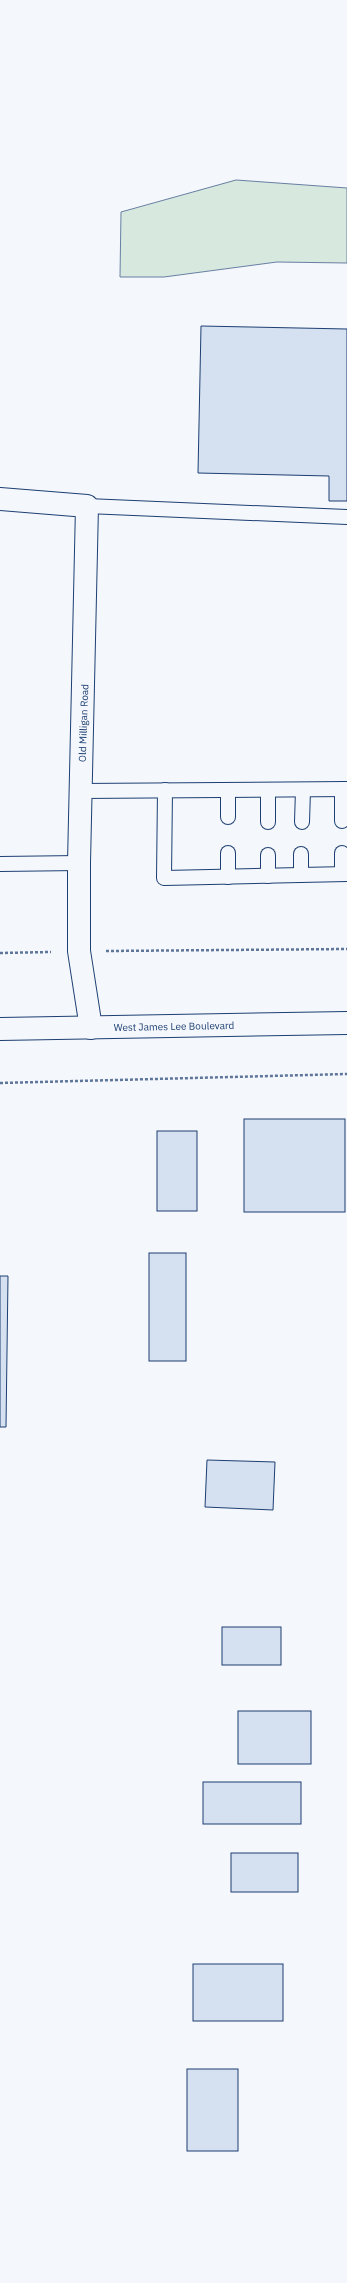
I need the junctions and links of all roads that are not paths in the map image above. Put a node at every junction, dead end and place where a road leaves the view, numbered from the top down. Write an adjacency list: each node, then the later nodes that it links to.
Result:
1 (0, 499): 2 (street)
2 (87, 506): 3 (lane); 9 (street, Old Milligan Road)
3 (347, 517)
4 (345, 789): 8 (lane); 11 (lane)
5 (165, 790): 6 (lane); 9 (lane); 23 (lane)
6 (228, 790): 7 (lane); 10 (lane)
7 (268, 790): 8 (lane); 12 (lane)
8 (303, 790): 13 (lane)
9 (81, 791): 18 (street, Old Milligan Road)
10 (228, 817)
11 (342, 821)
12 (268, 822)
13 (302, 822)
14 (228, 853): 23 (lane)
15 (342, 853): 20 (lane)
16 (301, 854): 21 (lane)
17 (268, 855): 22 (lane)
18 (79, 863): 19 (lane); 25 (street, Old Milligan Road)
19 (0, 864)
20 (345, 874): 21 (lane)
21 (301, 875): 22 (lane)
22 (268, 876): 23 (lane)
23 (228, 877)
24 (347, 1023): 25 (street, West James Lee Boulevard)
25 (91, 1028): 26 (street, West James Lee Boulevard)
26 (0, 1029)

